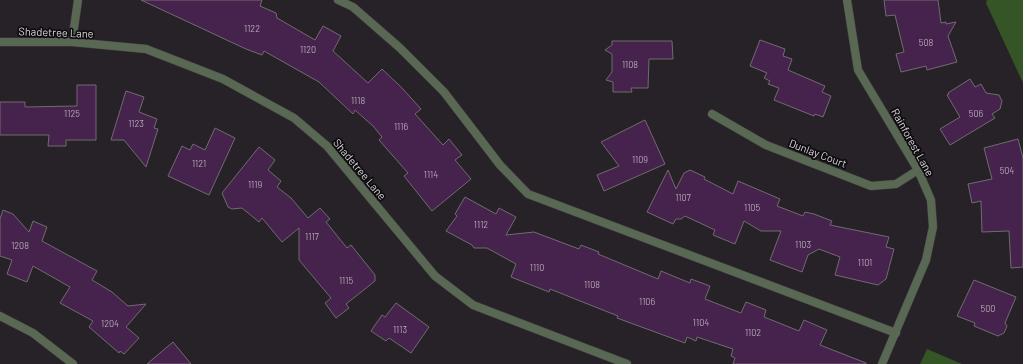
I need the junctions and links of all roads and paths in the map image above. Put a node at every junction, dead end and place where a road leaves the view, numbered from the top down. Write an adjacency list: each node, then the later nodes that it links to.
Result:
1 (78, 0): 5 (street)
2 (338, 0): 9 (street)
3 (847, 0): 7 (street, Rainforest Lane)
4 (0, 42): 5 (street, Shadetree Lane)
5 (72, 42): 11 (street, Shadetree Lane)
6 (712, 114): 7 (street, Dunlay Court)
7 (918, 170): 9 (street, Rainforest Lane)
8 (0, 316): 10 (street)
9 (896, 333): 12 (street, Rainforest Lane)
10 (73, 364)
11 (627, 364)
12 (882, 364)

